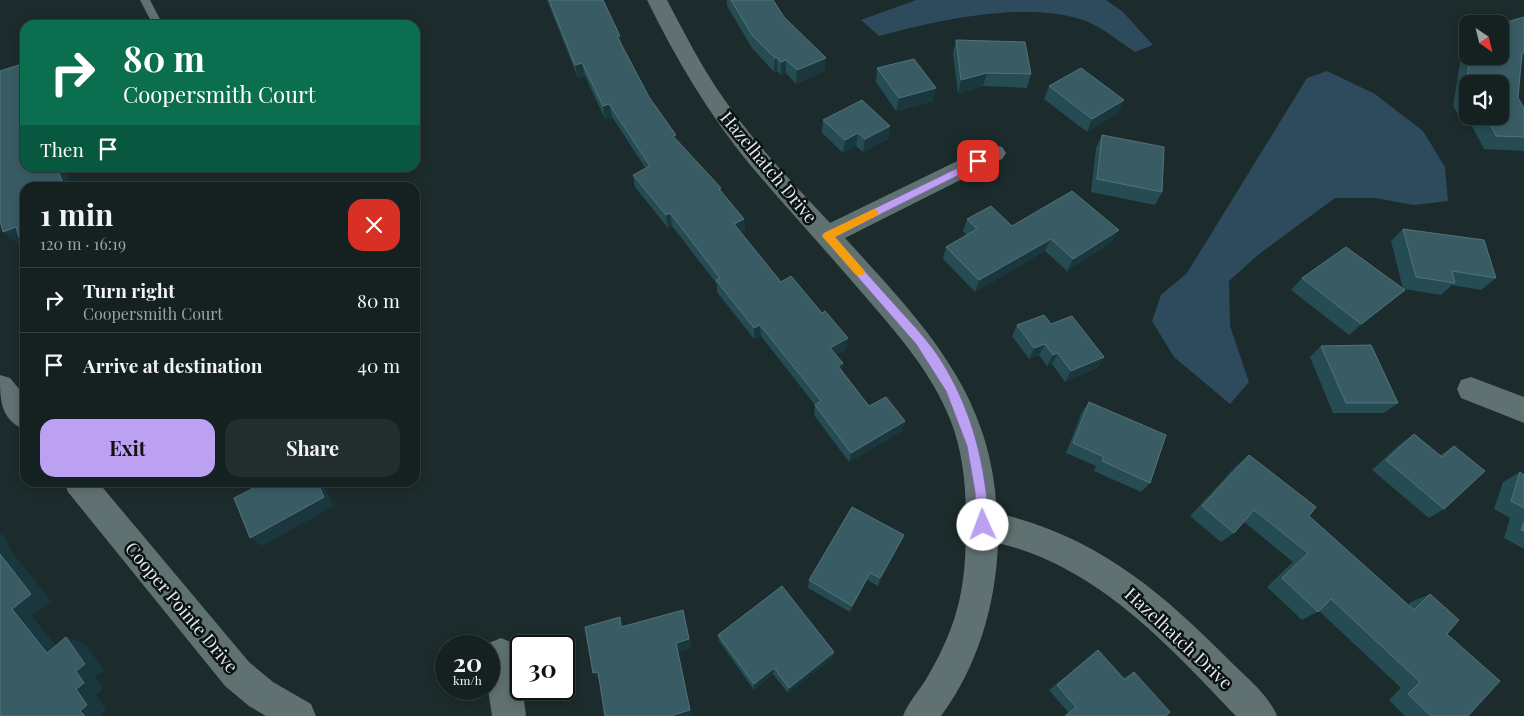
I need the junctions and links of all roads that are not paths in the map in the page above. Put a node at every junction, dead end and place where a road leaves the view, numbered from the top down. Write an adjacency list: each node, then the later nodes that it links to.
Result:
1 (145, 0): 3 (lane)
2 (657, 0): 5 (street, Hazelhatch Drive)
3 (155, 20)
4 (994, 153): 5 (street)
5 (827, 236): 11 (street, Hazelhatch Drive)
6 (0, 386): 9 (street)
7 (1471, 388): 8 (street)
8 (1524, 410)
9 (20, 411)
10 (83, 487): 13 (street, Cooper Pointe Drive)
11 (983, 525): 15 (street); 16 (street, Hazelhatch Drive)
12 (501, 655): 14 (street)
13 (299, 716)
14 (509, 716)
15 (920, 716)
16 (1260, 716)

